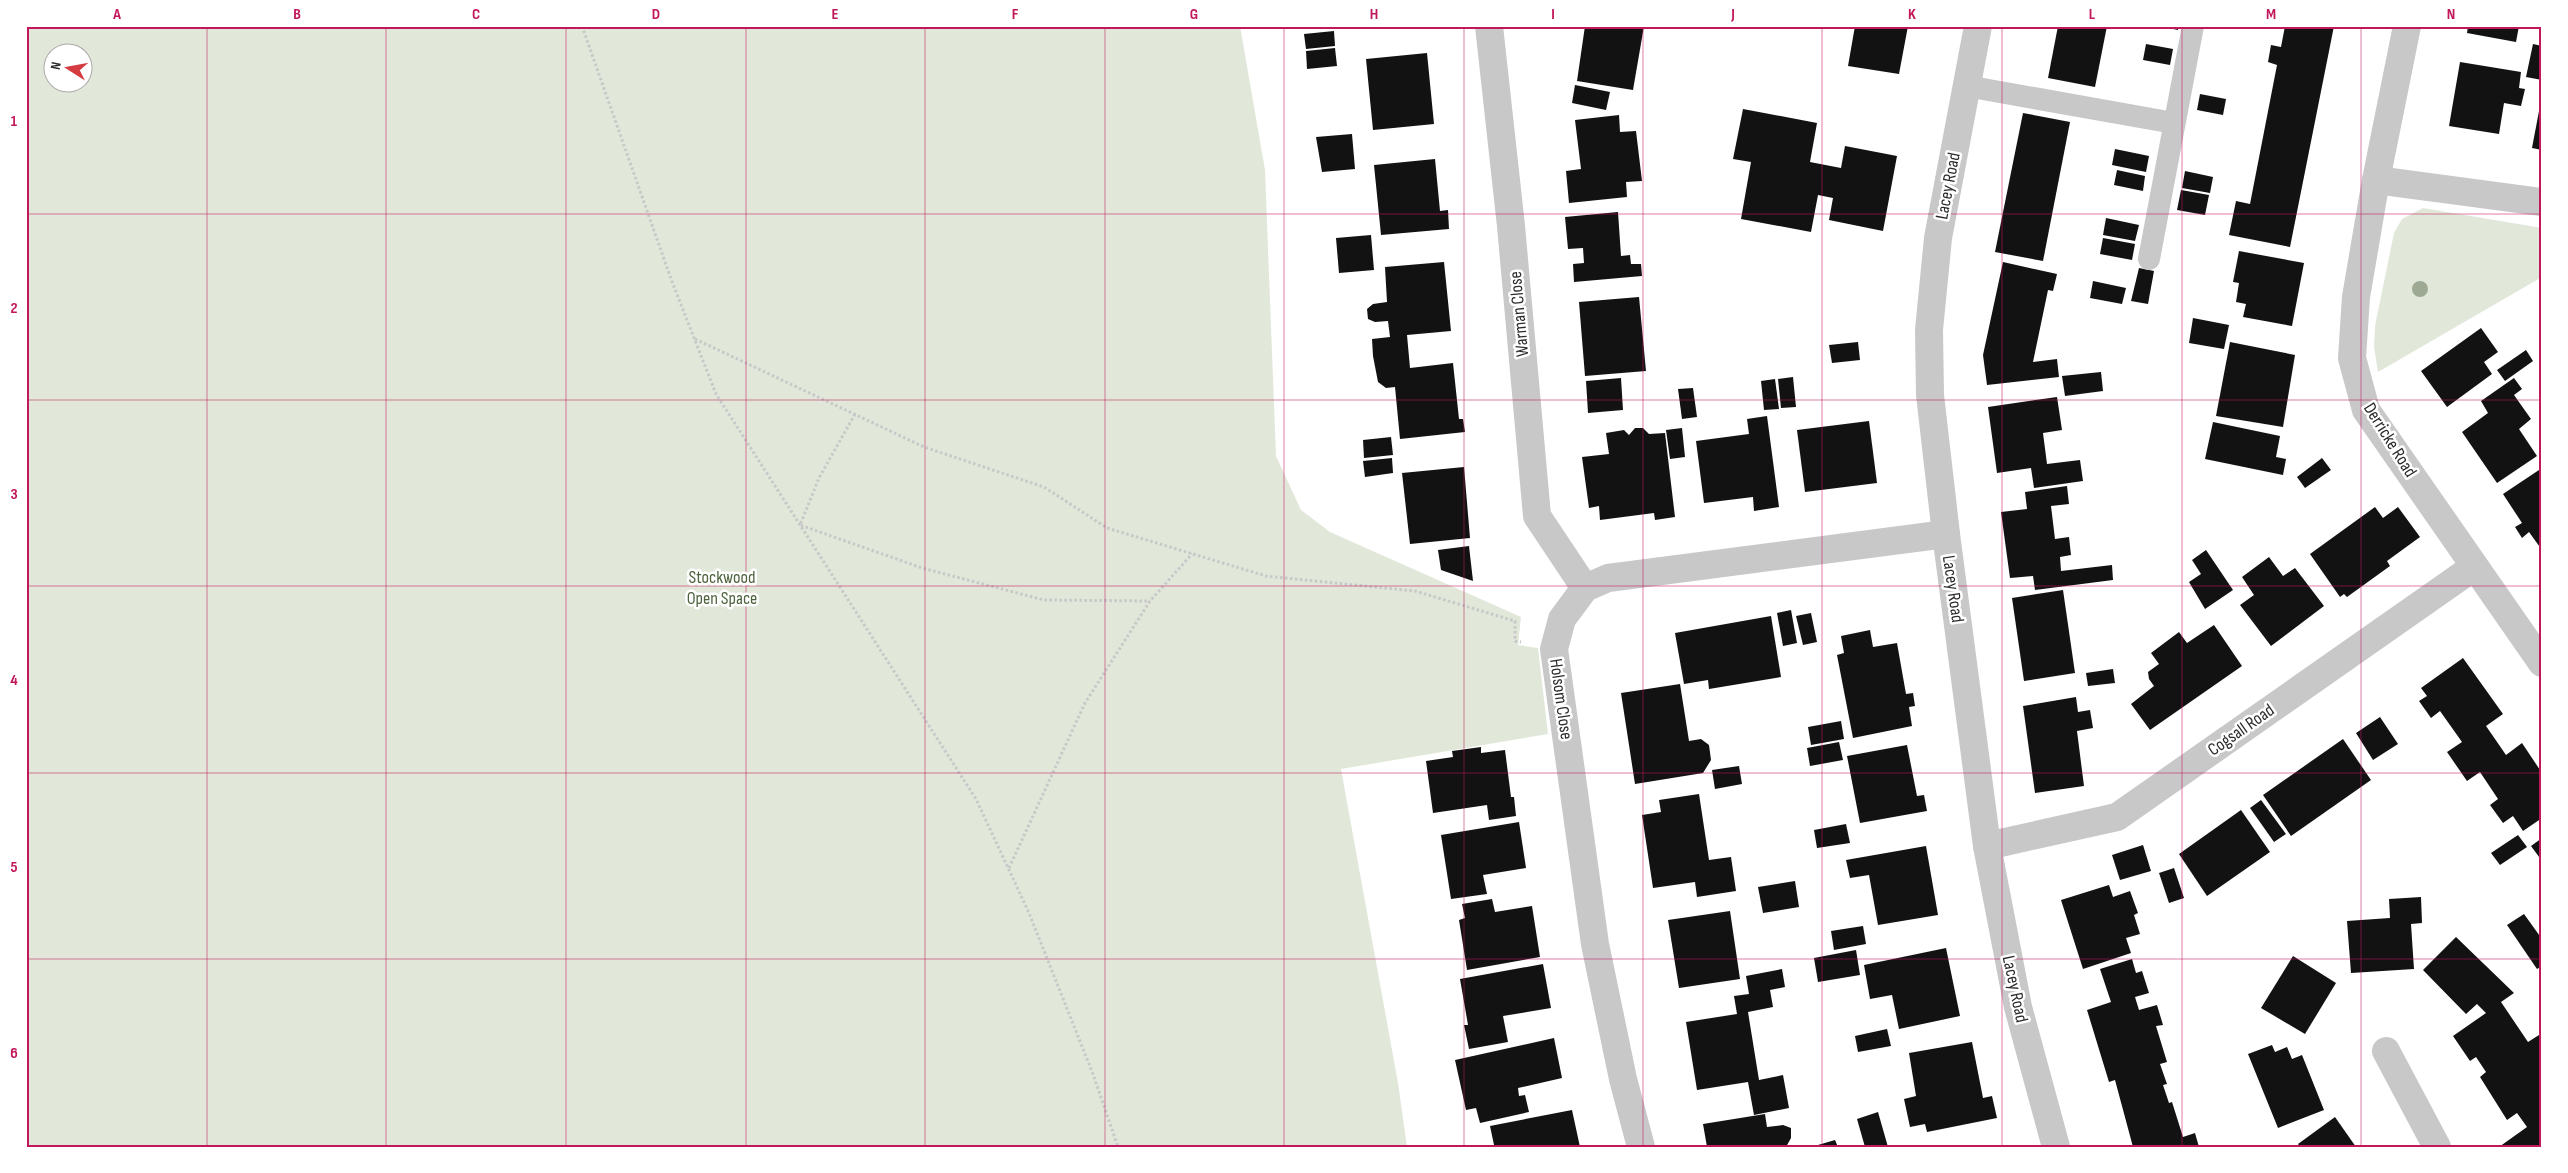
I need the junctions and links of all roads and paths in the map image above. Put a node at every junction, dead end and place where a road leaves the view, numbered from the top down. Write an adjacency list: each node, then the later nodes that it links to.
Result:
1 (582, 26): 11 (path)
2 (1489, 26): 17 (street, Warman Close)
3 (1978, 26): 6 (street, Lacey Road)
4 (2193, 26): 7 (lane)
5 (2407, 26): 8 (street, Derricke Road)
6 (1966, 86): 7 (lane); 14 (street, Lacey Road)
7 (2174, 122): 10 (lane)
8 (2376, 180): 9 (street); 16 (street, Derricke Road)
9 (2542, 202)
10 (2149, 259)
11 (695, 339): 12 (path); 13 (path)
12 (855, 414): 13 (path); 15 (path)
13 (800, 525): 18 (path); 22 (path)
14 (1946, 534): 17 (street, Holsom Close); 21 (street, Lacey Road)
15 (1192, 554): 18 (path); 19 (path)
16 (2474, 567): 20 (street, Derricke Road); 21 (street, Cogsall Road)
17 (1585, 588): 19 (street, Holsom Close)
18 (1150, 601): 22 (path)
19 (1554, 649): 25 (street, Holsom Close)
20 (2542, 664)
21 (1987, 846): 26 (street, Lacey Road)
22 (1009, 869): 24 (path)
23 (2386, 1051): 27 (street)
24 (1118, 1147)
25 (1640, 1147)
26 (2056, 1147)
27 (2437, 1147)

